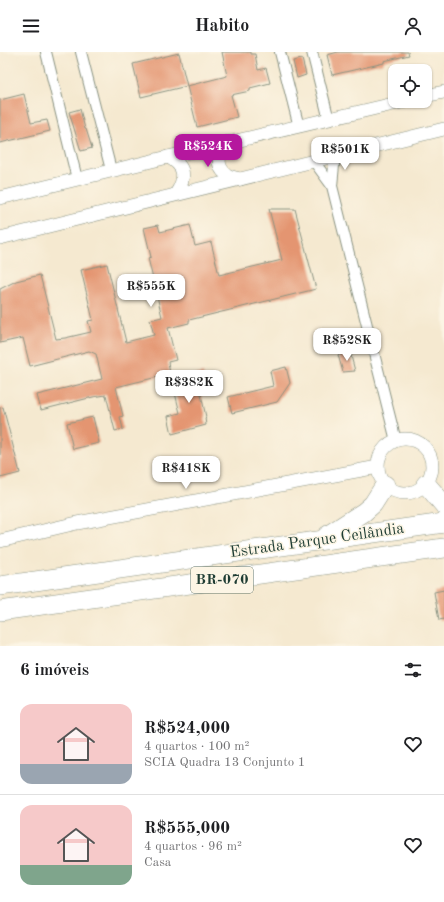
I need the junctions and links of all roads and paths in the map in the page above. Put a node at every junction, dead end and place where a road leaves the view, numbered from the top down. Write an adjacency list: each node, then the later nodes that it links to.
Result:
1 (46, 52): 16 (street)
2 (81, 52): 15 (street)
3 (280, 52): 9 (street)
4 (312, 52): 8 (street)
5 (444, 92): 6 (street)
6 (432, 95)
7 (388, 105): 8 (street)
8 (329, 120): 9 (street)
9 (299, 127): 11 (street)
10 (444, 129): 12 (street)
11 (228, 142): 13 (street); 17 (street)
12 (335, 155): 14 (street); 18 (street)
13 (168, 157): 15 (street); 19 (street)
14 (313, 160): 17 (street); 18 (street)
15 (111, 170): 16 (street)
16 (77, 179): 20 (street)
17 (240, 179): 19 (street)
18 (332, 186): 22 (street)
19 (176, 194): 21 (street)
20 (0, 198)
21 (0, 238)
22 (396, 441): 23 (street); 24 (street)
23 (438, 456): 25 (street)
24 (378, 467): 26 (street); 29 (street)
25 (426, 484): 26 (street); 27 (highway)
26 (384, 485): 30 (highway)
27 (444, 505)
28 (444, 523): 30 (highway, Estrada Parque Ceilândia / BR-070)
29 (0, 540)
30 (319, 540): 32 (highway, Estrada Parque Ceilândia / BR-070)
31 (444, 548): 33 (highway, Estrada Parque Ceilândia / BR-070)
32 (1, 585)
33 (0, 612)

